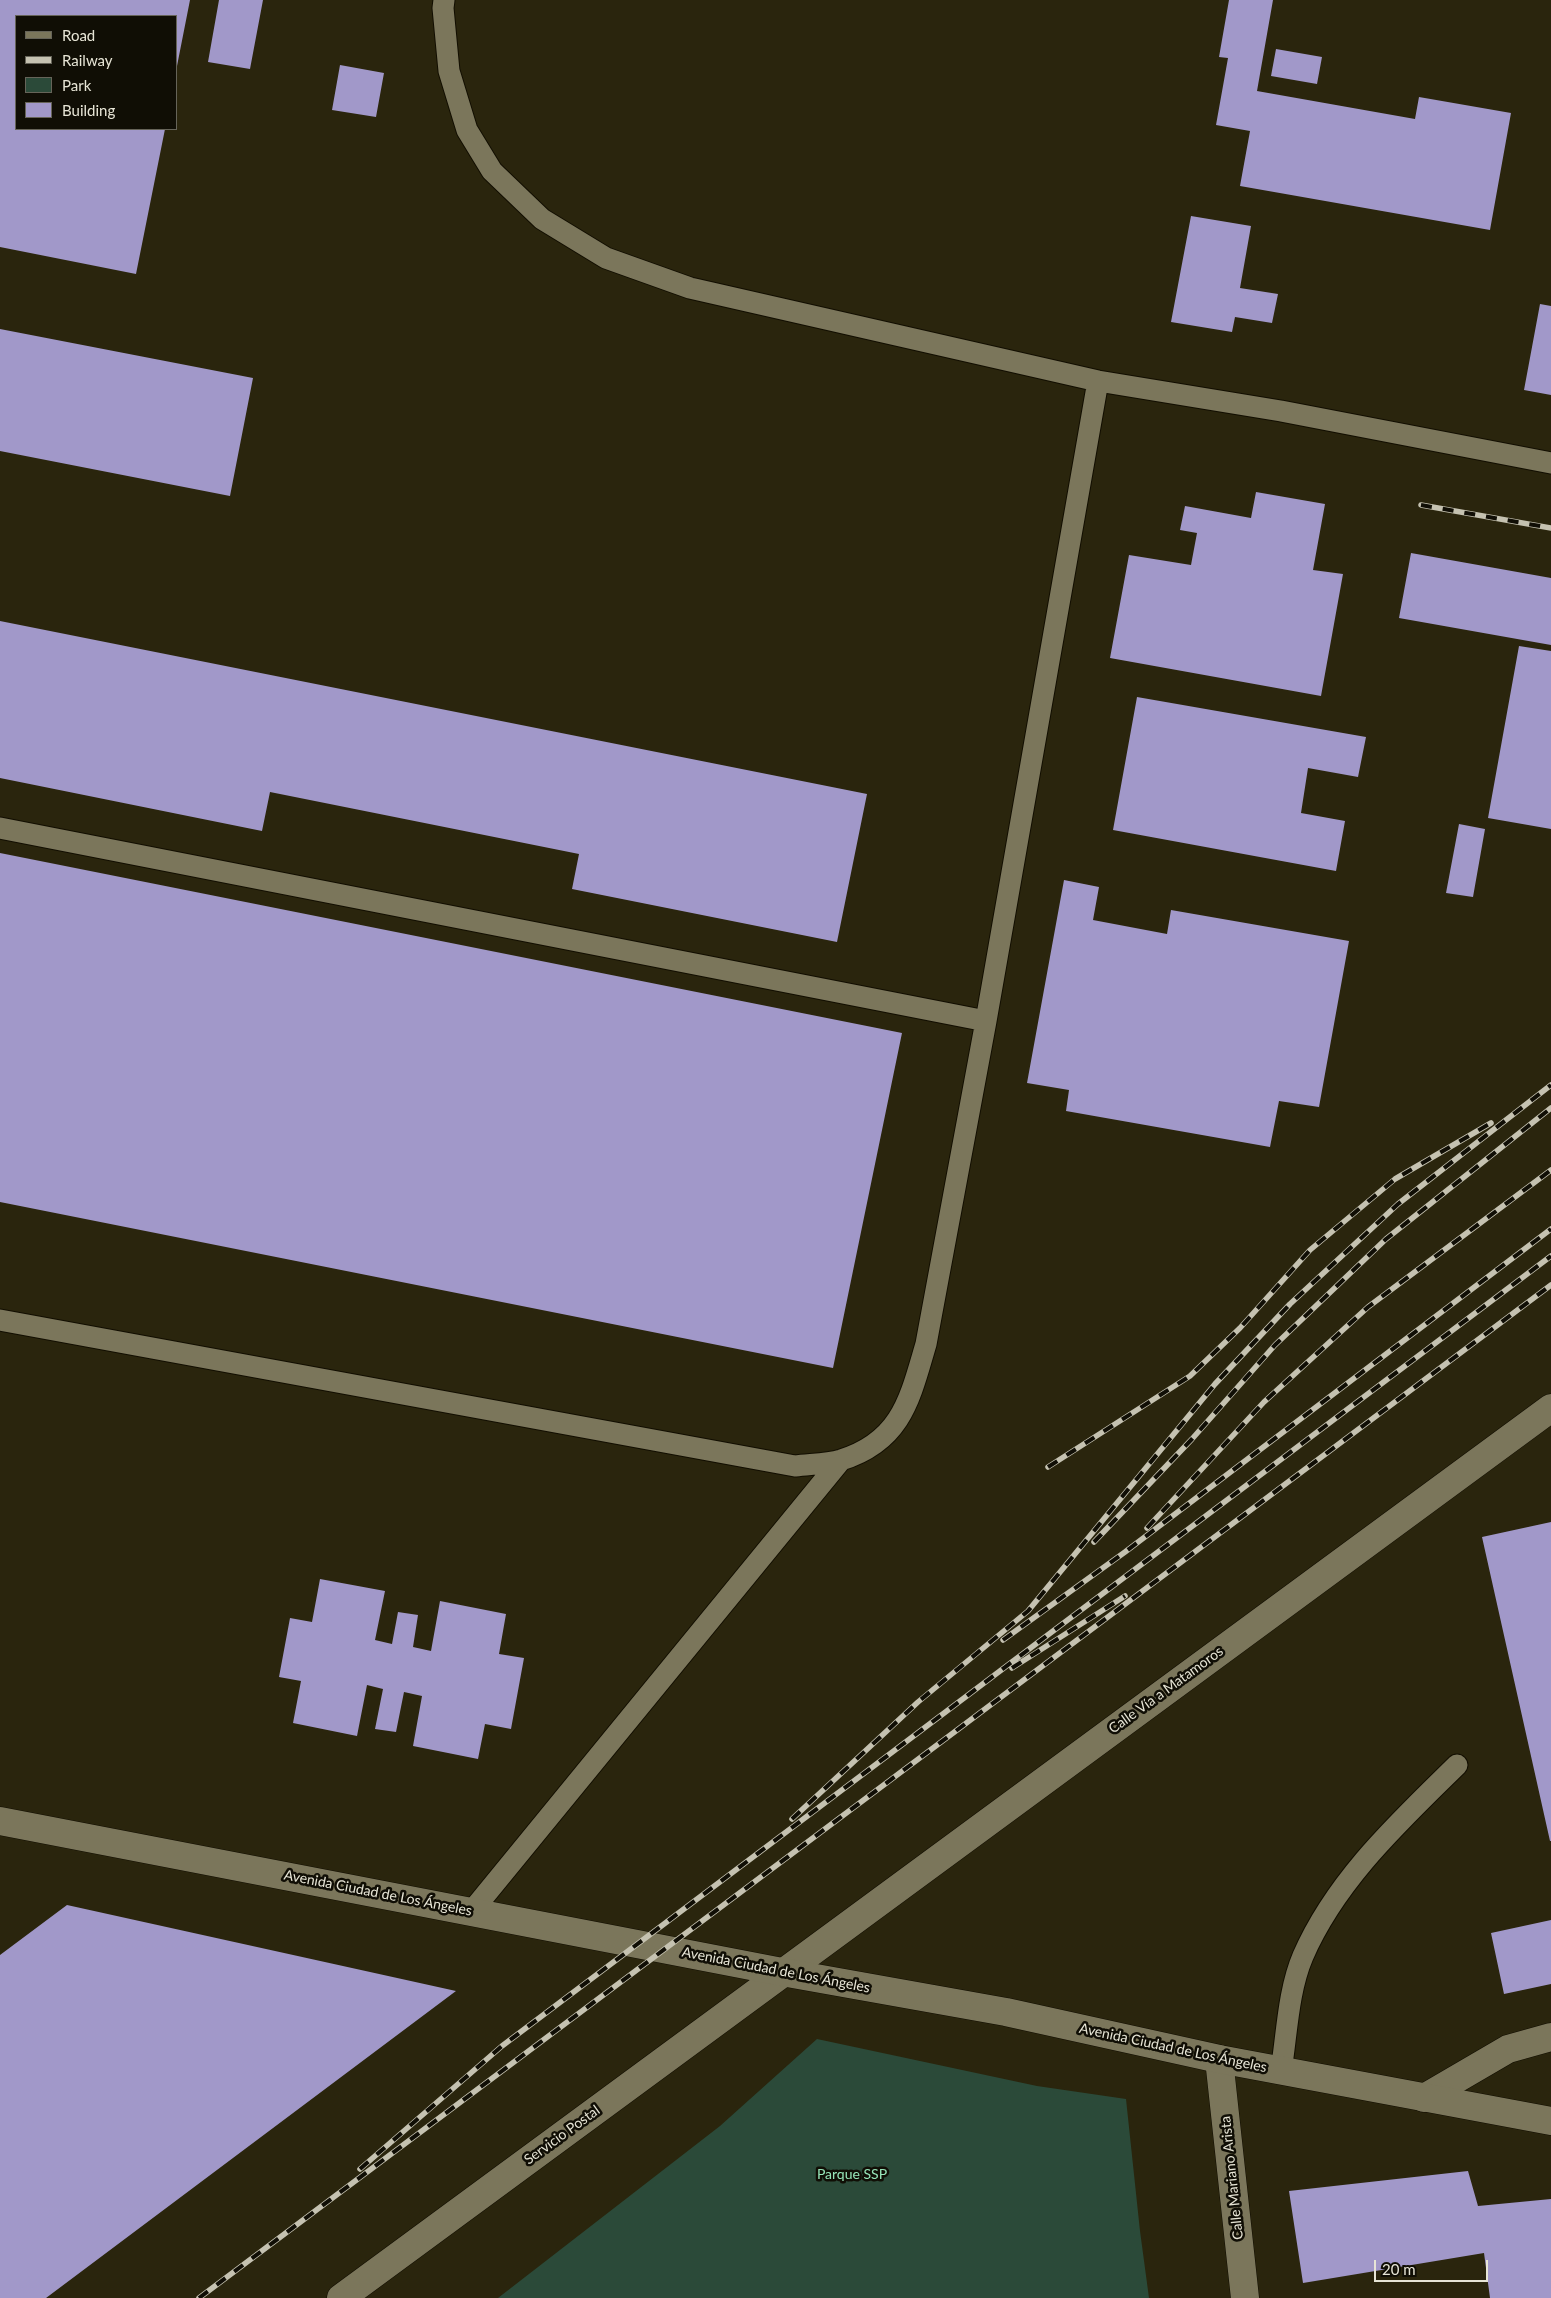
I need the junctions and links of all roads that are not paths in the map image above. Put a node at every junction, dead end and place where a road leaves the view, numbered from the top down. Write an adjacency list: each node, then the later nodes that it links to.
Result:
1 (444, 0): 2 (lane)
2 (1098, 381): 3 (lane); 5 (lane)
3 (1551, 463)
4 (0, 828): 5 (lane)
5 (986, 1021): 8 (lane)
6 (0, 1320): 8 (lane)
7 (1551, 1408): 12 (street, Calle Vía a Matamoros)
8 (841, 1460): 11 (lane)
9 (1457, 1765): 15 (lane)
10 (0, 1820): 11 (street, Avenida Ciudad de Los Ángeles)
11 (472, 1911): 12 (street, Avenida Ciudad de Los Ángeles)
12 (782, 1972): 14 (street, Avenida Ciudad de Los Ángeles); 18 (street, Servicio Postal)
13 (1551, 2037): 16 (street)
14 (1219, 2059): 15 (street, Avenida Ciudad de Los Ángeles); 19 (street, Calle Mariano Arista)
15 (1281, 2071): 16 (street, Avenida Ciudad de Los Ángeles)
16 (1424, 2098): 17 (street, Avenida Ciudad de Los Ángeles)
17 (1551, 2121)
18 (341, 2298)
19 (1246, 2298)

